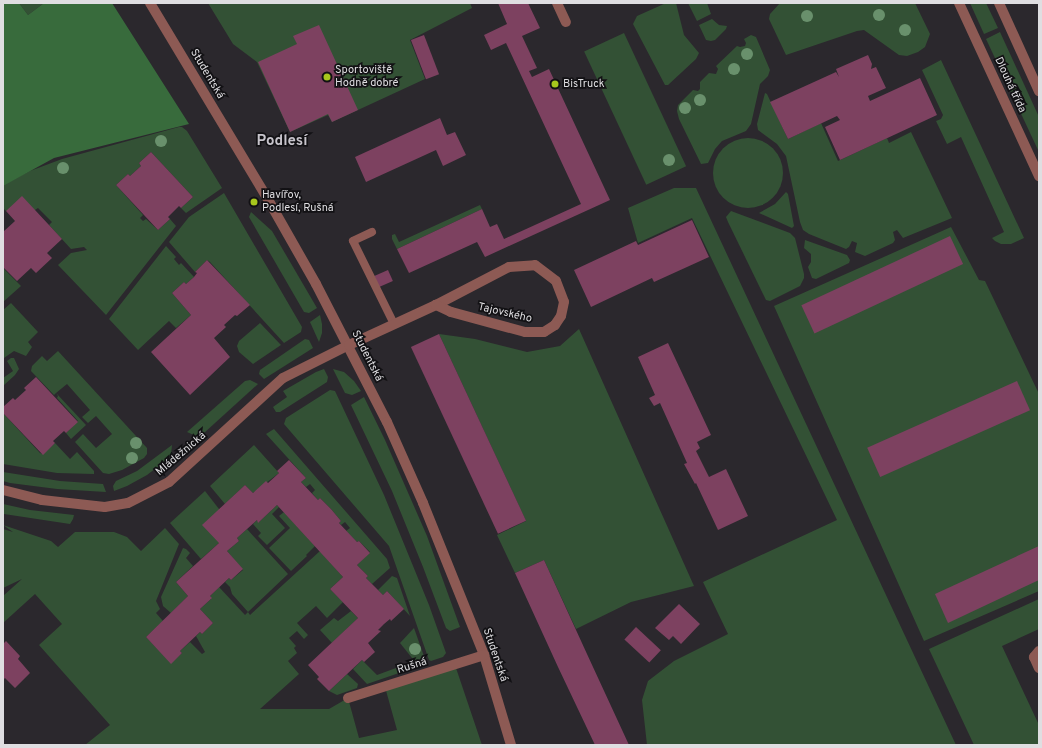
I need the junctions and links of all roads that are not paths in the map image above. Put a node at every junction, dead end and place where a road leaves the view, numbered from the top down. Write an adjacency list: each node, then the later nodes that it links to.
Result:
1 (150, 3): 11 (street, Studentská)
2 (557, 3): 5 (street)
3 (959, 3): 7 (street, Dlouhá třída)
4 (999, 3): 6 (street)
5 (566, 22)
6 (1039, 91)
7 (1039, 176)
8 (372, 232): 10 (lane)
9 (436, 305): 9 (street, Tajovského); 10 (street, Tajovského)
10 (394, 324): 11 (street, Tajovského)
11 (349, 345): 12 (street, Mládežnická); 14 (street, Studentská)
12 (3, 490)
13 (1039, 651): 15 (street)
14 (484, 655): 16 (street, Rušná); 17 (street, Studentská)
15 (1039, 668)
16 (348, 698)
17 (511, 745)

